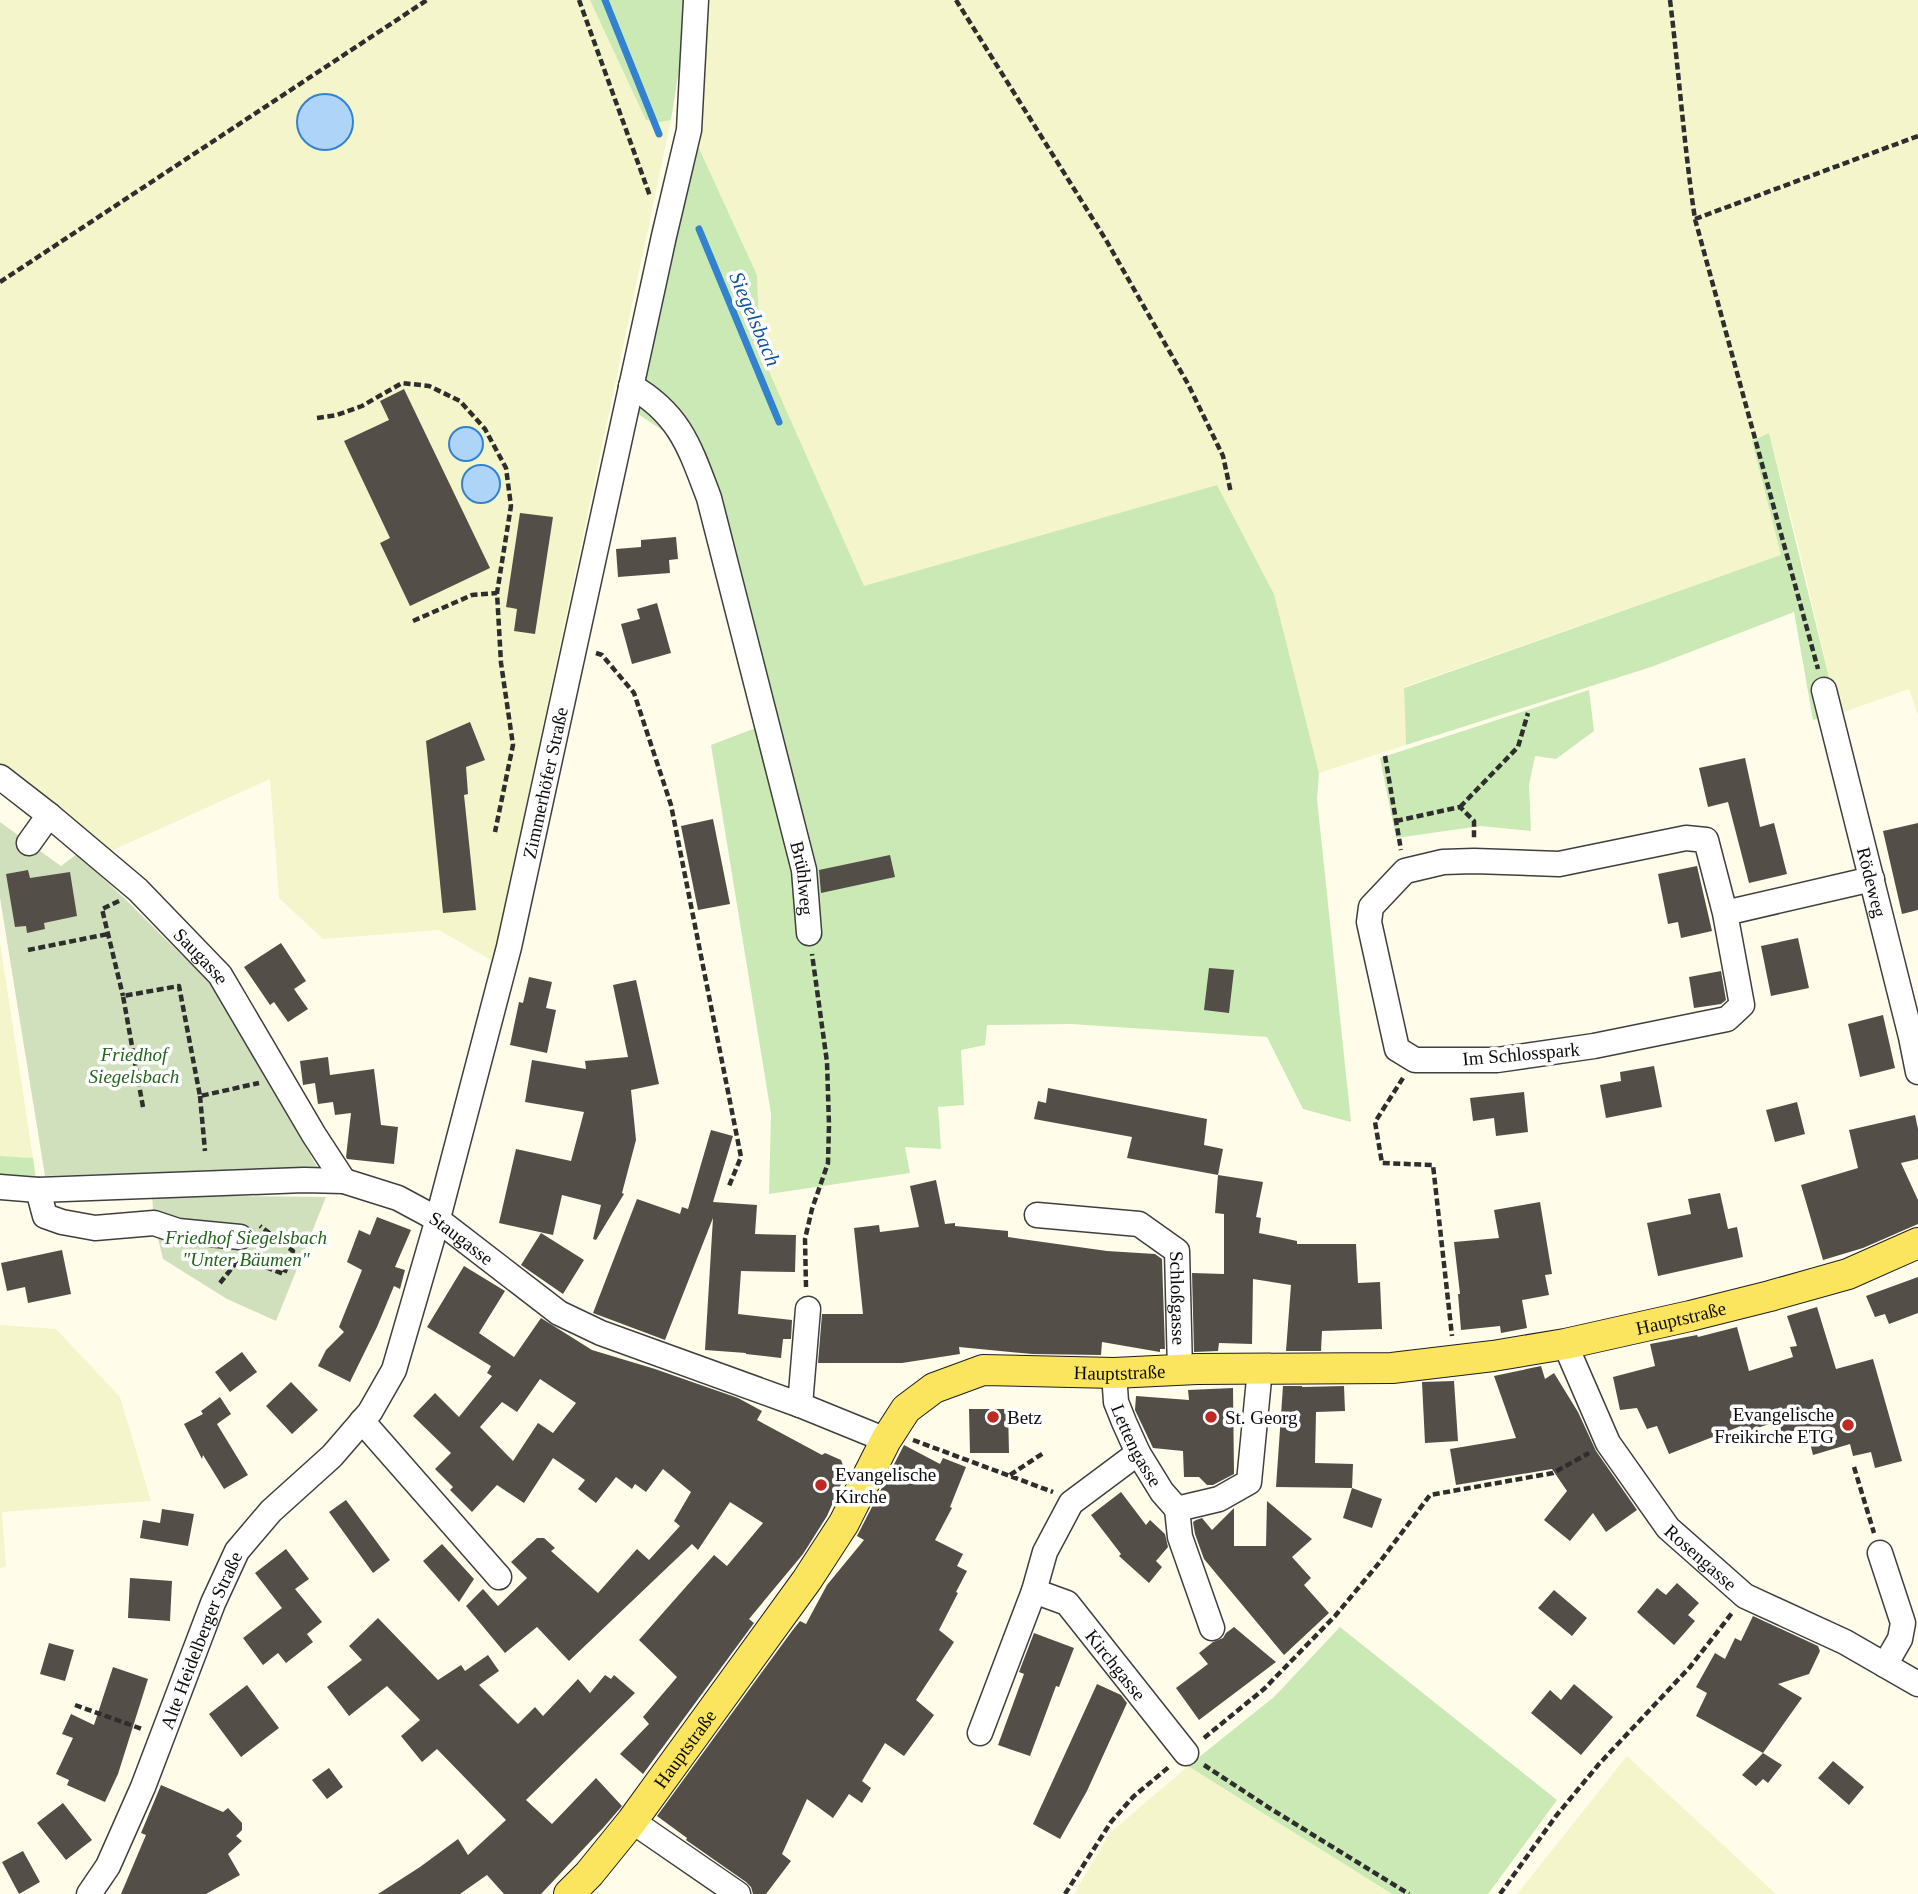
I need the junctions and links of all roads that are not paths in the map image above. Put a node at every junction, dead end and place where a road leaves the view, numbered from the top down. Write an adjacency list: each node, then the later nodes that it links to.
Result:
1 (696, 0): 2 (street, Zimmerhöfer Straße)
2 (631, 386): 9 (street, Brühlweg); 15 (street, Zimmerhöfer Straße)
3 (1824, 690): 7 (street, Rödeweg)
4 (0, 777): 5 (street, Saugasse)
5 (49, 815): 6 (street); 11 (street, Saugasse)
6 (29, 843)
7 (1872, 879): 8 (street); 10 (street, Rödeweg)
8 (1725, 913): 8 (street, Im Schlosspark)
9 (809, 933)
10 (1918, 1072)
11 (344, 1181): 13 (street, Staugasse); 15 (street, Staugasse)
12 (0, 1187): 13 (street, Staugasse)
13 (38, 1190): 17 (street)
14 (1037, 1215): 21 (street, Schloßgasse)
15 (438, 1219): 23 (street, Staugasse); 24 (street, Alte Heidelberger Straße)
16 (1918, 1243): 19 (main road, Hauptstraße)
17 (240, 1247)
18 (808, 1309): 23 (street)
19 (1565, 1344): 20 (main road, Hauptstraße); 32 (street, Rosengasse)
20 (1259, 1369): 21 (main road, Hauptstraße); 27 (street)
21 (1180, 1370): 22 (main road, Hauptstraße)
22 (1114, 1373): 25 (main road, Hauptstraße); 26 (street, Lettengasse)
23 (800, 1405): 25 (street, Staugasse)
24 (362, 1420): 29 (street); 37 (street, Alte Heidelberger Straße)
25 (889, 1436): 36 (main road, Hauptstraße)
26 (1138, 1453): 27 (street, Lettengasse); 30 (street)
27 (1177, 1508): 31 (street)
28 (1880, 1553): 32 (street)
29 (499, 1577)
30 (1034, 1591): 34 (street); 35 (street, Kirchgasse)
31 (1212, 1628)
32 (1885, 1665): 33 (street, Rosengasse)
33 (1918, 1684)
34 (980, 1733)
35 (1186, 1753)
36 (632, 1821): 38 (main road, Hauptstraße); 39 (street)
37 (89, 1894)
38 (569, 1894)
39 (738, 1894)

